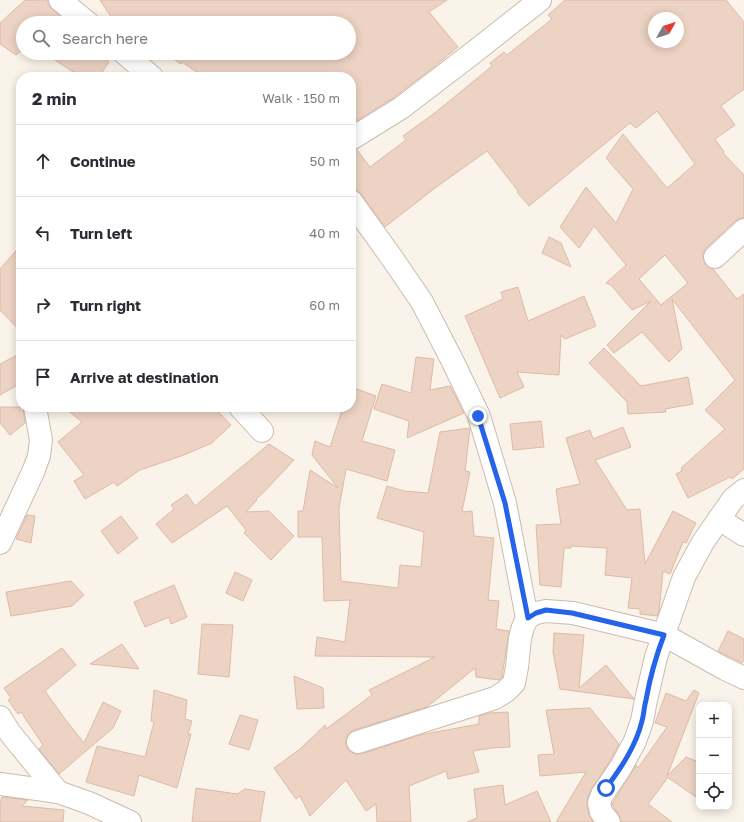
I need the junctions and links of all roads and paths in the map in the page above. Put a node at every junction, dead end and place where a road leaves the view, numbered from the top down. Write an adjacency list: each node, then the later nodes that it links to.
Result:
1 (60, 0): 3 (street)
2 (540, 0): 6 (street)
3 (79, 16)
4 (132, 60): 5 (street)
5 (146, 72)
6 (356, 136)
7 (356, 208): 17 (street)
8 (744, 230): 9 (street)
9 (715, 257)
10 (36, 412): 16 (street)
11 (245, 412): 12 (street)
12 (262, 431)
13 (744, 490): 14 (street)
14 (719, 519): 15 (street); 18 (street)
15 (744, 535)
16 (0, 543)
17 (528, 618): 18 (street); 21 (street)
18 (664, 635): 19 (street); 25 (street)
19 (744, 678)
20 (0, 717): 23 (street)
21 (358, 742)
22 (0, 784): 23 (street)
23 (58, 792): 24 (street)
24 (130, 822)
25 (609, 822)

